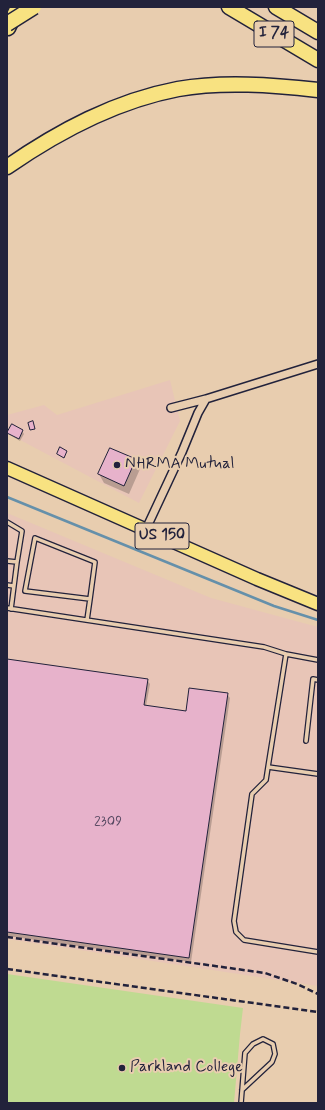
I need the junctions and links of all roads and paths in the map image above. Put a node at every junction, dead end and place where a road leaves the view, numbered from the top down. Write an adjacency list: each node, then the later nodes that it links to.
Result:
1 (18, 7): 6 (highway)
2 (34, 7): 5 (highway, bridge)
3 (229, 7): 8 (highway, I 74)
4 (276, 7): 7 (highway, I 74)
5 (7, 24)
6 (7, 30)
7 (318, 32)
8 (318, 60)
9 (318, 90): 10 (highway)
10 (7, 167)
11 (318, 364): 12 (street)
12 (206, 399): 13 (street); 16 (street)
13 (171, 408)
14 (7, 468): 16 (main road, US 150)
15 (7, 522): 18 (lane)
16 (146, 529): 22 (main road, US 150)
17 (7, 561): 18 (lane)
18 (17, 562): 20 (lane)
19 (7, 585): 20 (lane)
20 (14, 586): 23 (lane)
21 (90, 600): 21 (lane); 24 (lane)
22 (318, 604)
23 (9, 609): 24 (lane)
24 (87, 620): 25 (lane)
25 (286, 654): 26 (lane); 29 (lane)
26 (318, 660)
27 (318, 680): 28 (lane)
28 (306, 741)
29 (268, 767): 30 (lane); 31 (lane)
30 (318, 774)
31 (318, 952)
32 (242, 1090): 32 (lane); 33 (lane)
33 (241, 1103)

